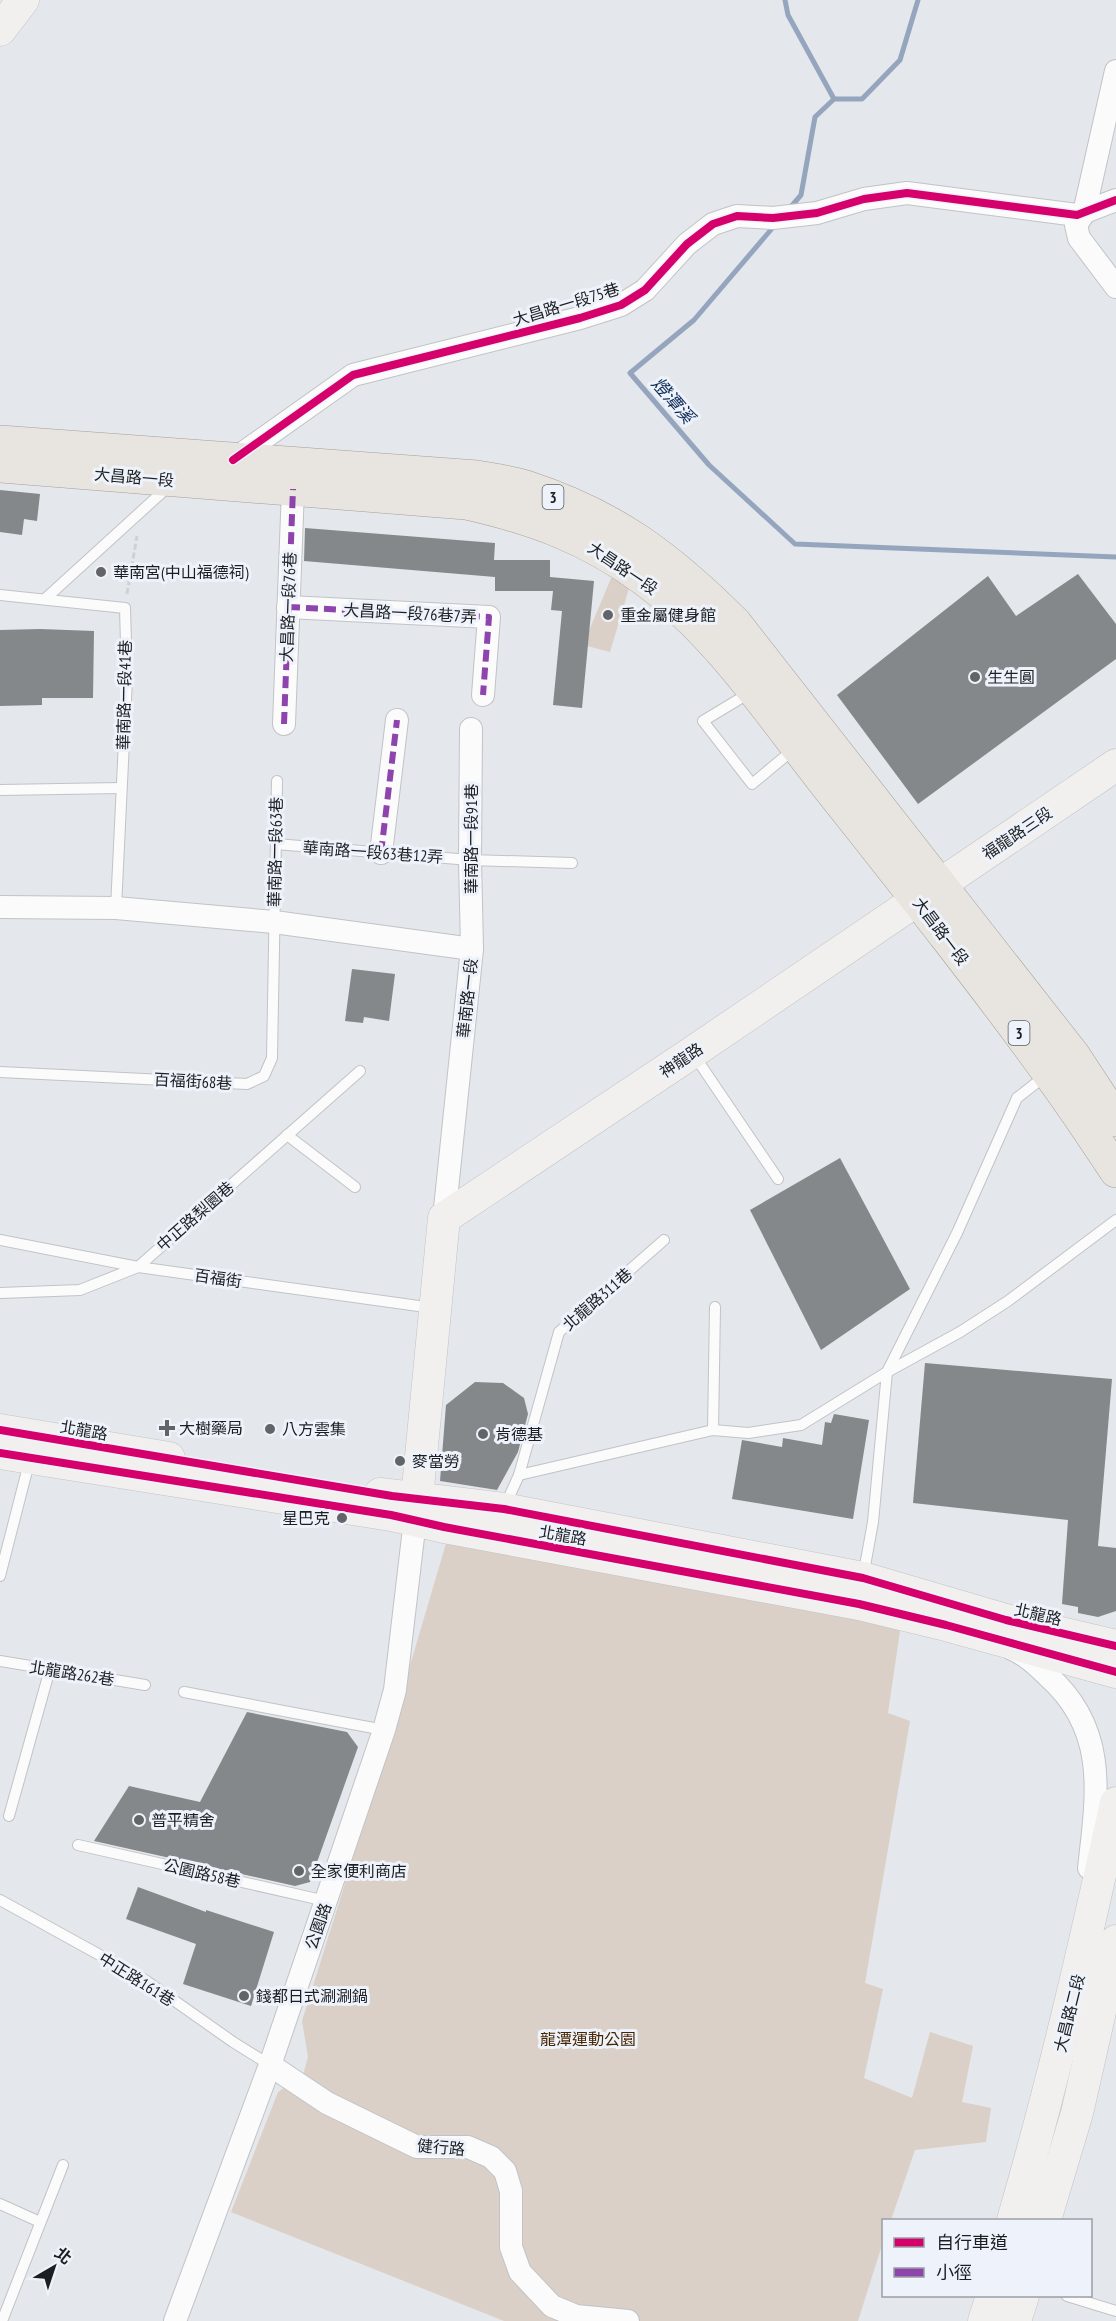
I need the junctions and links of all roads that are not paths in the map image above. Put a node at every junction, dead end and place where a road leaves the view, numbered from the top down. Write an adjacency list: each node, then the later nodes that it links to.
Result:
1 (23, 0): 2 (main road)
2 (0, 30)
3 (1116, 71): 5 (street)
4 (1116, 200): 5 (street, 大昌路一段75巷)
5 (1084, 213): 6 (street); 8 (street, 大昌路一段75巷)
6 (1116, 287)
7 (0, 442): 10 (main road, 大昌路一段 / 3)
8 (233, 460): 10 (main road, 大昌路一段 / 3); 29 (main road, 大昌路一段 / 3)
9 (0, 466): 10 (main road, 大昌路一段 / 3)
10 (185, 469): 11 (main road, 大昌路一段 / 3); 13 (lane)
11 (293, 489): 14 (street, 大昌路一段76巷); 15 (main road, 大昌路一段 / 3)
12 (0, 595): 13 (lane)
13 (45, 599): 23 (lane, 華南路一段41巷)
14 (288, 607): 16 (street, 大昌路一段76巷7弄); 18 (street, 大昌路一段76巷)
15 (752, 691): 20 (main road, 大昌路一段 / 3); 20 (lane)
16 (483, 695)
17 (397, 720): 26 (street)
18 (284, 724)
19 (471, 729): 27 (street, 華南路一段91巷)
20 (796, 747): 29 (main road, 大昌路一段 / 3)
21 (1116, 765): 29 (main road, 福龍路三段)
22 (277, 781): 25 (lane, 華南路一段63巷)
23 (121, 788): 24 (lane); 31 (lane, 華南路一段41巷)
24 (0, 790)
25 (276, 844): 26 (lane, 華南路一段63巷12弄); 32 (lane, 華南路一段63巷)
26 (381, 852): 27 (lane, 華南路一段63巷12弄)
27 (470, 860): 28 (lane, 華南路一段63巷12弄); 33 (street, 華南路一段91巷)
28 (572, 863)
29 (928, 892): 34 (main road, 神龍路); 37 (main road, 大昌路一段 / 3); 38 (main road, 大昌路一段 / 3)
30 (0, 907): 31 (street, 華南路一段)
31 (116, 908): 32 (street, 華南路一段)
32 (274, 922): 33 (street, 華南路一段); 36 (lane, 百福街68巷)
33 (472, 949): 43 (street, 華南路一段)
34 (693, 1052): 41 (lane); 43 (main road, 神龍路)
35 (360, 1071): 39 (lane, 中正路梨園巷)
36 (0, 1072)
37 (1049, 1073): 40 (main road, 大昌路一段 / 3); 51 (lane)
38 (1116, 1120)
39 (287, 1135): 42 (lane); 47 (lane, 中正路梨園巷)
40 (1116, 1171)
41 (778, 1179)
42 (355, 1187)
43 (444, 1218): 50 (main road, 華南路一段)
44 (1116, 1220): 51 (lane)
45 (0, 1240): 47 (lane, 百福街)
46 (664, 1240): 56 (lane, 北龍路311巷)
47 (138, 1267): 48 (lane, 中正路梨園巷); 50 (lane, 百福街)
48 (0, 1293)
49 (716, 1307): 53 (lane)
50 (437, 1309): 57 (main road, 華南路一段)
51 (887, 1372): 53 (lane); 60 (lane)
52 (0, 1430): 54 (main road, 北龍路)
53 (713, 1430): 56 (lane)
54 (33, 1447): 55 (main road, 北龍路); 57 (main road, 北龍路); 59 (lane)
55 (0, 1453)
56 (519, 1475): 58 (lane, 北龍路311巷)
57 (416, 1509): 58 (main road, 北龍路); 60 (main road, 北龍路); 68 (street, 公園路)
58 (504, 1509): 60 (main road, 北龍路)
59 (0, 1576)
60 (861, 1591): 61 (main road, 北龍路); 62 (main road, 北龍路)
61 (946, 1624): 65 (main road, 北龍路); 76 (street)
62 (1116, 1646)
63 (0, 1661): 64 (lane, 北龍路262巷)
64 (50, 1669): 66 (lane, 北龍路262巷); 70 (lane)
65 (1116, 1672)
66 (145, 1685)
67 (184, 1692): 68 (lane)
68 (384, 1730): 73 (street, 公園路)
69 (1116, 1803): 76 (main road, 大昌路二段)
70 (9, 1816)
71 (78, 1845): 73 (lane, 公園路58巷)
72 (0, 1900): 78 (lane, 中正路161巷)
73 (327, 1902): 78 (street, 公園路)
74 (1116, 1941): 77 (main road, 大昌路二段)
75 (1116, 1970): 77 (street)
76 (1076, 1987): 81 (main road, 大昌路二段)
77 (1104, 1999): 82 (main road, 大昌路二段)
78 (270, 2065): 89 (street, 公園路); 90 (street, 健行路)
79 (63, 2165): 83 (lane)
80 (0, 2204): 83 (lane)
81 (1013, 2219)
82 (1045, 2219)
83 (40, 2222): 88 (lane)
84 (991, 2297): 91 (main road)
85 (1022, 2297): 92 (main road)
86 (1073, 2297): 87 (lane)
87 (1116, 2311)
88 (2, 2321)
89 (175, 2321)
90 (628, 2321)
91 (984, 2321)
92 (1015, 2321)

